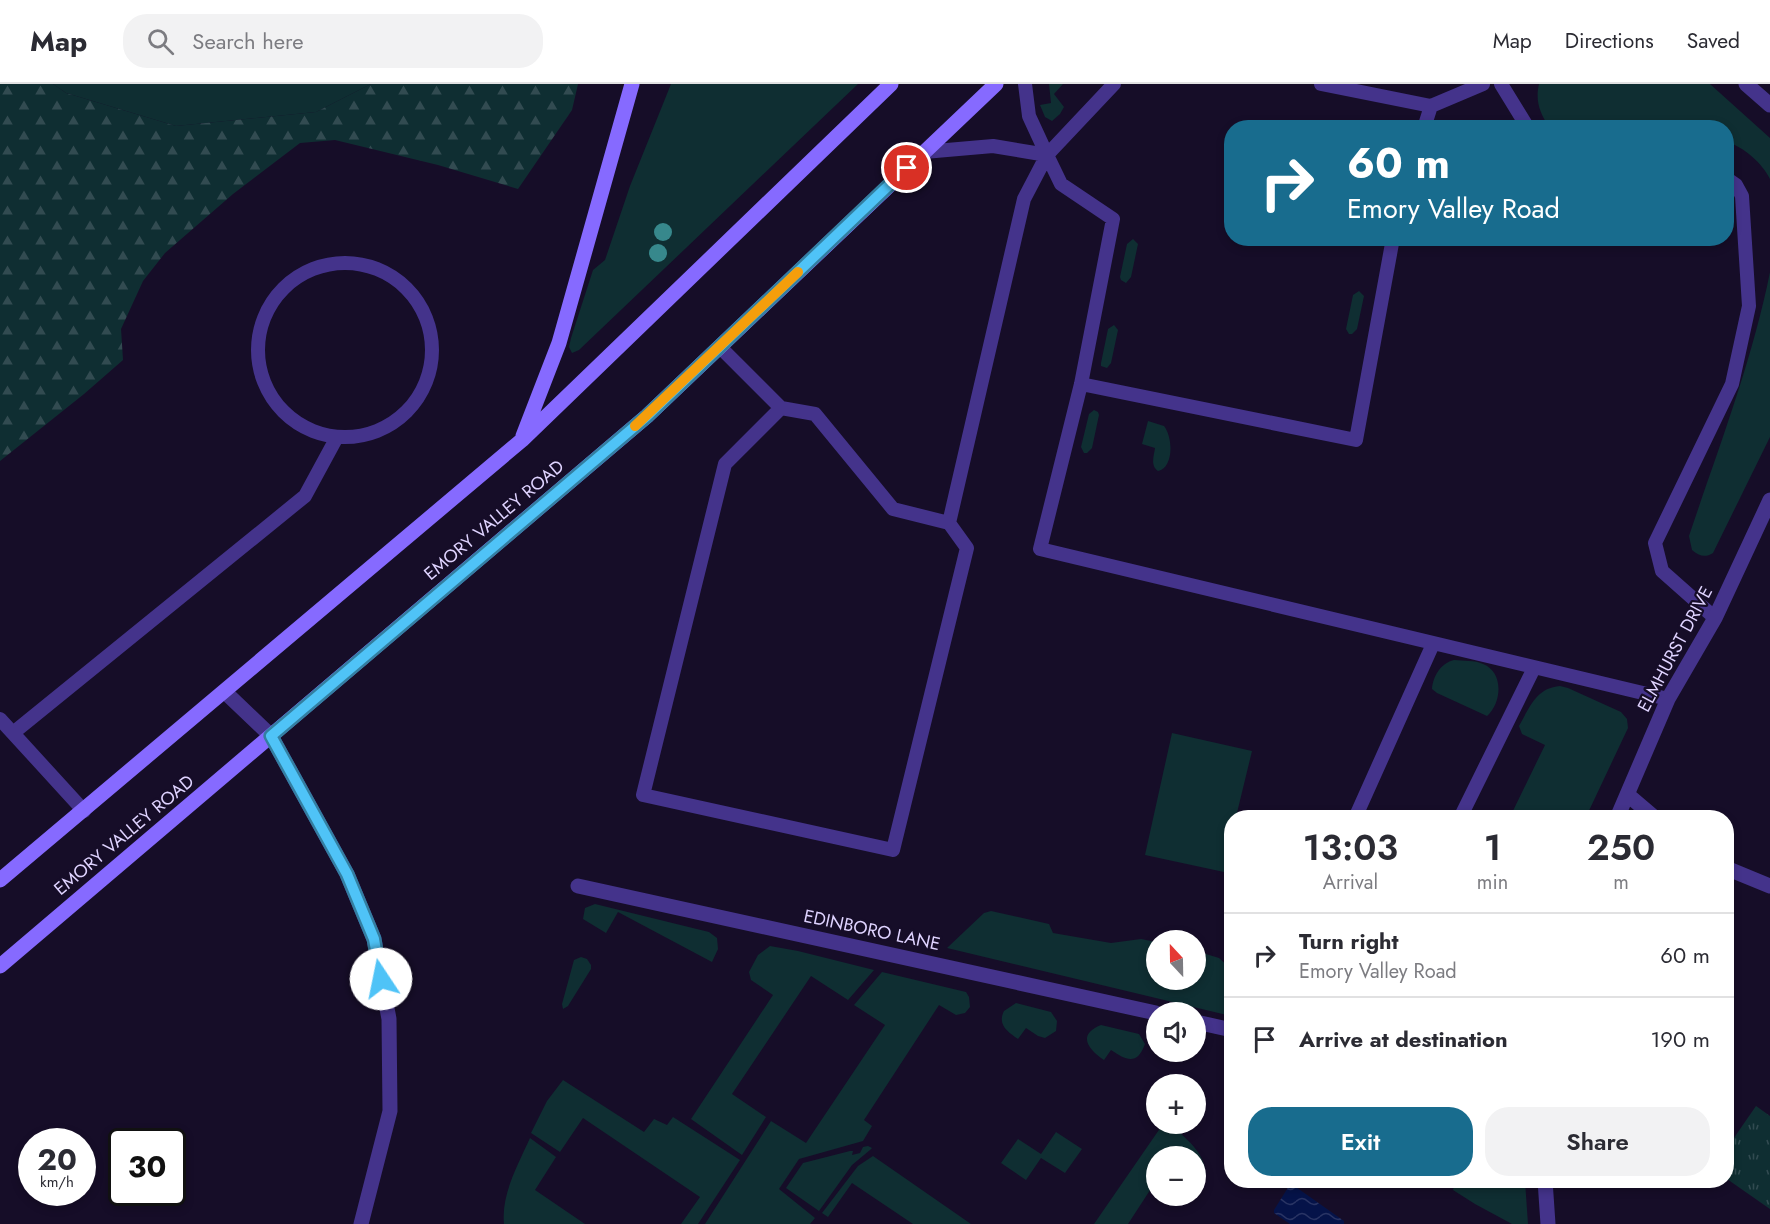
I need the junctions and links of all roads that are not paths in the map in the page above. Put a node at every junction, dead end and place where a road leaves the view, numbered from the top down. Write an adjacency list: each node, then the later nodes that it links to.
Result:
1 (632, 84): 22 (main road)
2 (891, 84): 22 (main road)
3 (996, 84): 14 (main road, EMORY VALLEY ROAD)
4 (1025, 84): 15 (lane)
5 (1114, 84): 15 (lane)
6 (1321, 84): 11 (lane)
7 (1484, 84): 11 (lane)
8 (1502, 84): 13 (lane)
9 (1746, 84): 10 (street)
10 (1770, 105)
11 (1431, 106): 12 (lane)
12 (1427, 120)
13 (1522, 120)
14 (924, 152): 15 (lane); 18 (main road, EMORY VALLEY ROAD)
15 (1047, 155): 19 (lane); 24 (lane)
16 (1734, 184): 25 (lane)
17 (1392, 246): 19 (lane)
18 (720, 347): 20 (lane); 32 (main road, EMORY VALLEY ROAD)
19 (1081, 384): 26 (lane)
20 (781, 408): 24 (lane); 24 (lane)
21 (338, 437): 21 (lane); 31 (lane)
22 (522, 440): 28 (main road)
23 (1770, 500): 25 (street, ELMHURST DRIVE)
24 (949, 523)
25 (1715, 618): 29 (street, ELMHURST DRIVE)
26 (1433, 644): 27 (lane); 34 (lane)
27 (1534, 668): 29 (lane); 35 (lane)
28 (225, 692): 32 (street); 38 (main road)
29 (1668, 699): 33 (street, ELMHURST DRIVE)
30 (0, 719): 31 (lane)
31 (13, 733): 38 (lane)
32 (271, 736): 43 (main road, EMORY VALLEY ROAD); 48 (street)
33 (1628, 795): 36 (street, ELMHURST DRIVE); 37 (street)
34 (1358, 810)
35 (1464, 810)
36 (1621, 810)
37 (1646, 810)
38 (84, 811): 40 (main road)
39 (1734, 870): 42 (street)
40 (0, 880)
41 (578, 886): 44 (street, EDINBORO LANE)
42 (1770, 886)
43 (0, 966)
44 (1146, 1011)
45 (1206, 1024): 46 (street)
46 (1224, 1028)
47 (1546, 1188): 49 (street)
48 (361, 1224)
49 (1548, 1224)

